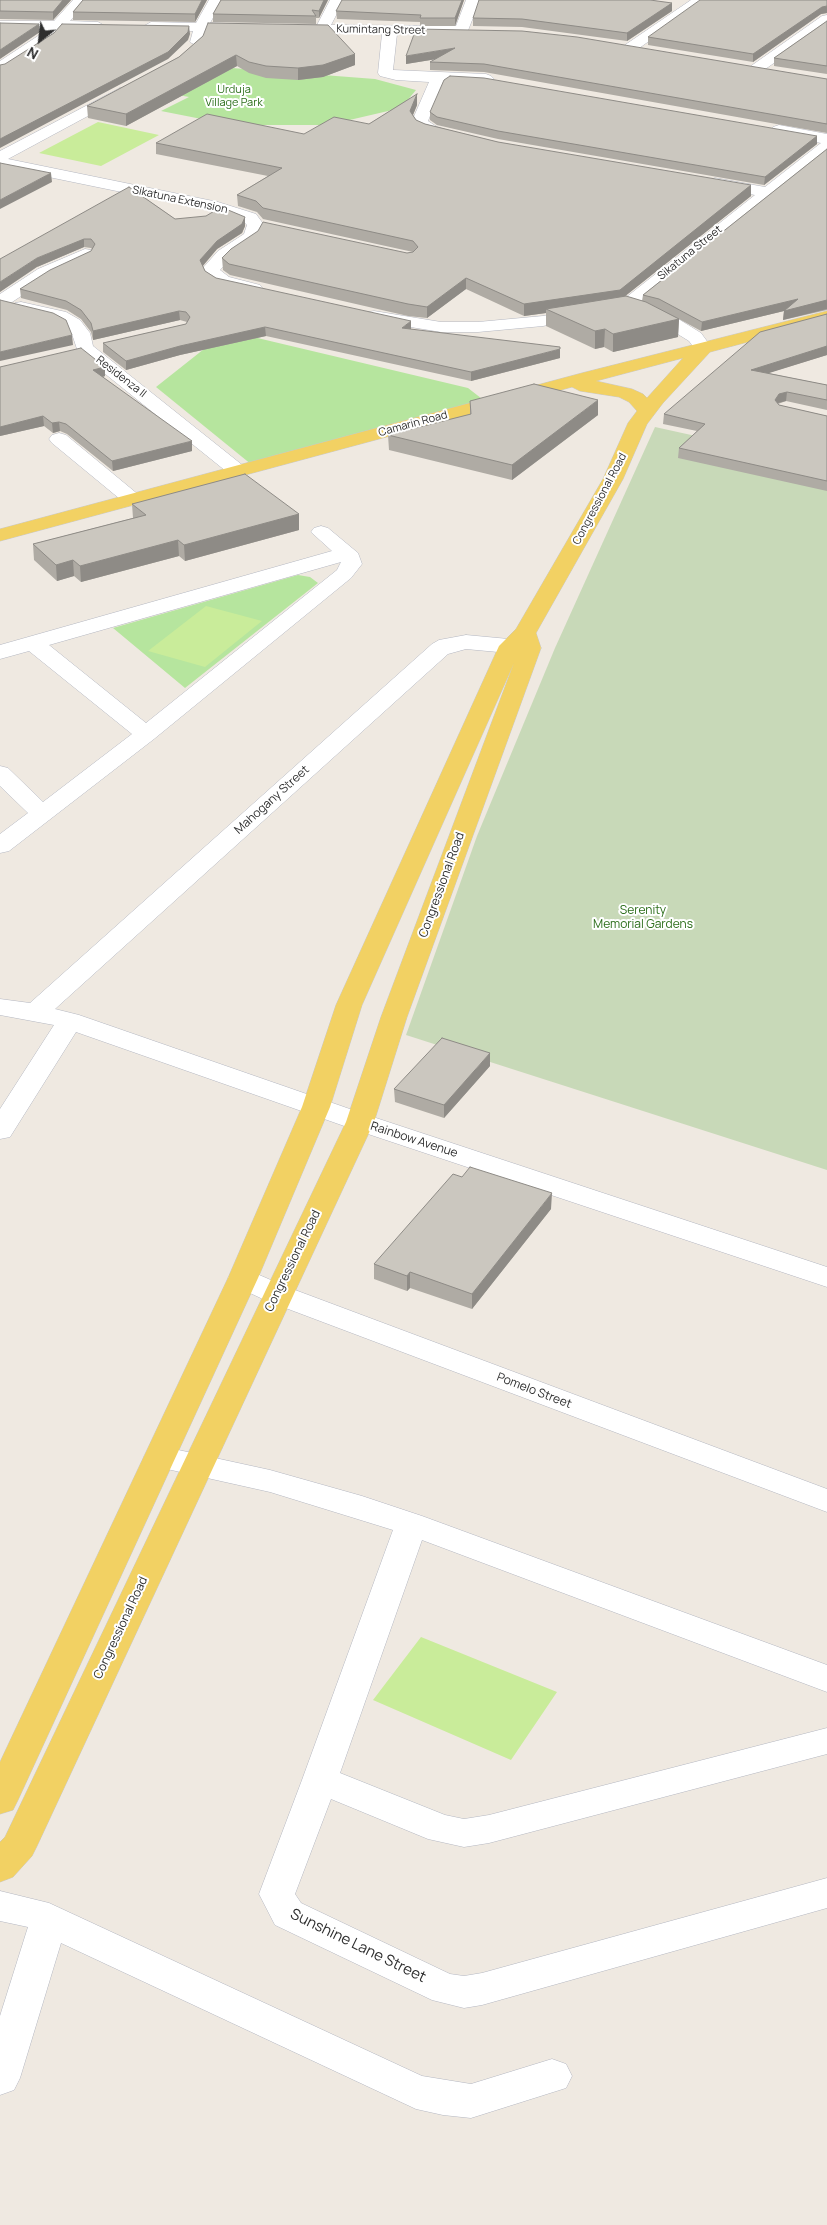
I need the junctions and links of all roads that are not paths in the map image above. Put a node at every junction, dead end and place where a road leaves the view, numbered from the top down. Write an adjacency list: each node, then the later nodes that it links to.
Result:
1 (81, 0): 9 (street)
2 (216, 0): 12 (street)
3 (337, 0): 15 (street)
4 (473, 0): 17 (street)
5 (694, 4): 6 (street); 20 (street)
6 (672, 5)
7 (827, 19): 25 (street)
8 (0, 25): 9 (street)
9 (60, 25): 10 (street); 24 (street)
10 (108, 26)
11 (136, 26): 12 (street)
12 (201, 27): 13 (street); 22 (street)
13 (261, 28)
14 (279, 29): 15 (street, Kumintang Street)
15 (322, 29): 16 (street, Kumintang Street)
16 (390, 30): 17 (street, Kumintang Street); 27 (street)
17 (462, 30): 18 (street, Kumintang Street)
18 (479, 31)
19 (613, 45): 20 (street)
20 (630, 48): 21 (street)
21 (649, 51)
22 (188, 53)
23 (740, 66): 25 (street)
24 (0, 67)
25 (756, 69): 26 (street)
26 (774, 72)
27 (438, 78): 28 (street); 31 (street)
28 (498, 82)
29 (131, 88): 34 (street)
30 (769, 128): 32 (street)
31 (466, 139)
32 (827, 139)
33 (827, 146): 37 (street, Sikatuna Street)
34 (0, 157)
35 (0, 162): 39 (street, Sikatuna Extension)
36 (700, 180): 37 (street)
37 (768, 192): 41 (street, Sikatuna Street)
38 (85, 254): 40 (street)
39 (272, 293)
40 (0, 301): 46 (street, Residenza II)
41 (625, 307): 42 (street); 45 (street)
42 (355, 311)
43 (827, 316): 45 (main road, Camarin Road)
44 (109, 343): 46 (street)
45 (703, 348): 47 (main road, Camarin Road); 49 (main road, Congressional Road)
46 (74, 350): 51 (street, Residenza II)
47 (589, 377): 48 (main road, Camarin Road); 49 (main road)
48 (561, 385): 49 (main road); 51 (main road, Camarin Road)
49 (652, 405): 56 (main road, Congressional Road)
50 (59, 439): 52 (street)
51 (239, 472): 52 (main road, Camarin Road)
52 (133, 500): 54 (main road, Camarin Road)
53 (321, 532): 55 (street)
54 (0, 535)
55 (348, 553): 57 (street); 59 (street)
56 (522, 642): 64 (street, Mahogany Street); 66 (main road, Congressional Road); 67 (main road, Congressional Road)
57 (33, 643): 58 (street); 59 (street)
58 (0, 652)
59 (146, 734): 61 (street)
60 (0, 773): 61 (street)
61 (42, 814): 62 (street)
62 (0, 846)
63 (0, 1007): 64 (street, Rainbow Avenue)
64 (36, 1012): 65 (street, Rainbow Avenue)
65 (70, 1021): 66 (street, Rainbow Avenue); 68 (street)
66 (316, 1107): 67 (street, Rainbow Avenue); 70 (main road, Congressional Road)
67 (360, 1122): 69 (street, Rainbow Avenue); 71 (main road, Congressional Road)
68 (0, 1132)
69 (827, 1277)
70 (243, 1278): 71 (street, Pomelo Street); 72 (main road, Congressional Road)
71 (277, 1294): 73 (main road, Congressional Road); 74 (street, Pomelo Street)
72 (160, 1457): 73 (street); 79 (main road, Congressional Road)
73 (198, 1465): 75 (street); 80 (main road, Congressional Road)
74 (827, 1500)
75 (411, 1524): 76 (street); 78 (street, Sunshine Lane Street)
76 (827, 1679)
77 (827, 1741): 78 (street)
78 (320, 1780): 81 (street, Sunshine Lane Street)
79 (0, 1800)
80 (0, 1867)
81 (827, 1893)
82 (0, 1906): 83 (street)
83 (49, 1920): 84 (street); 85 (street)
84 (552, 2076)
85 (0, 2078)

